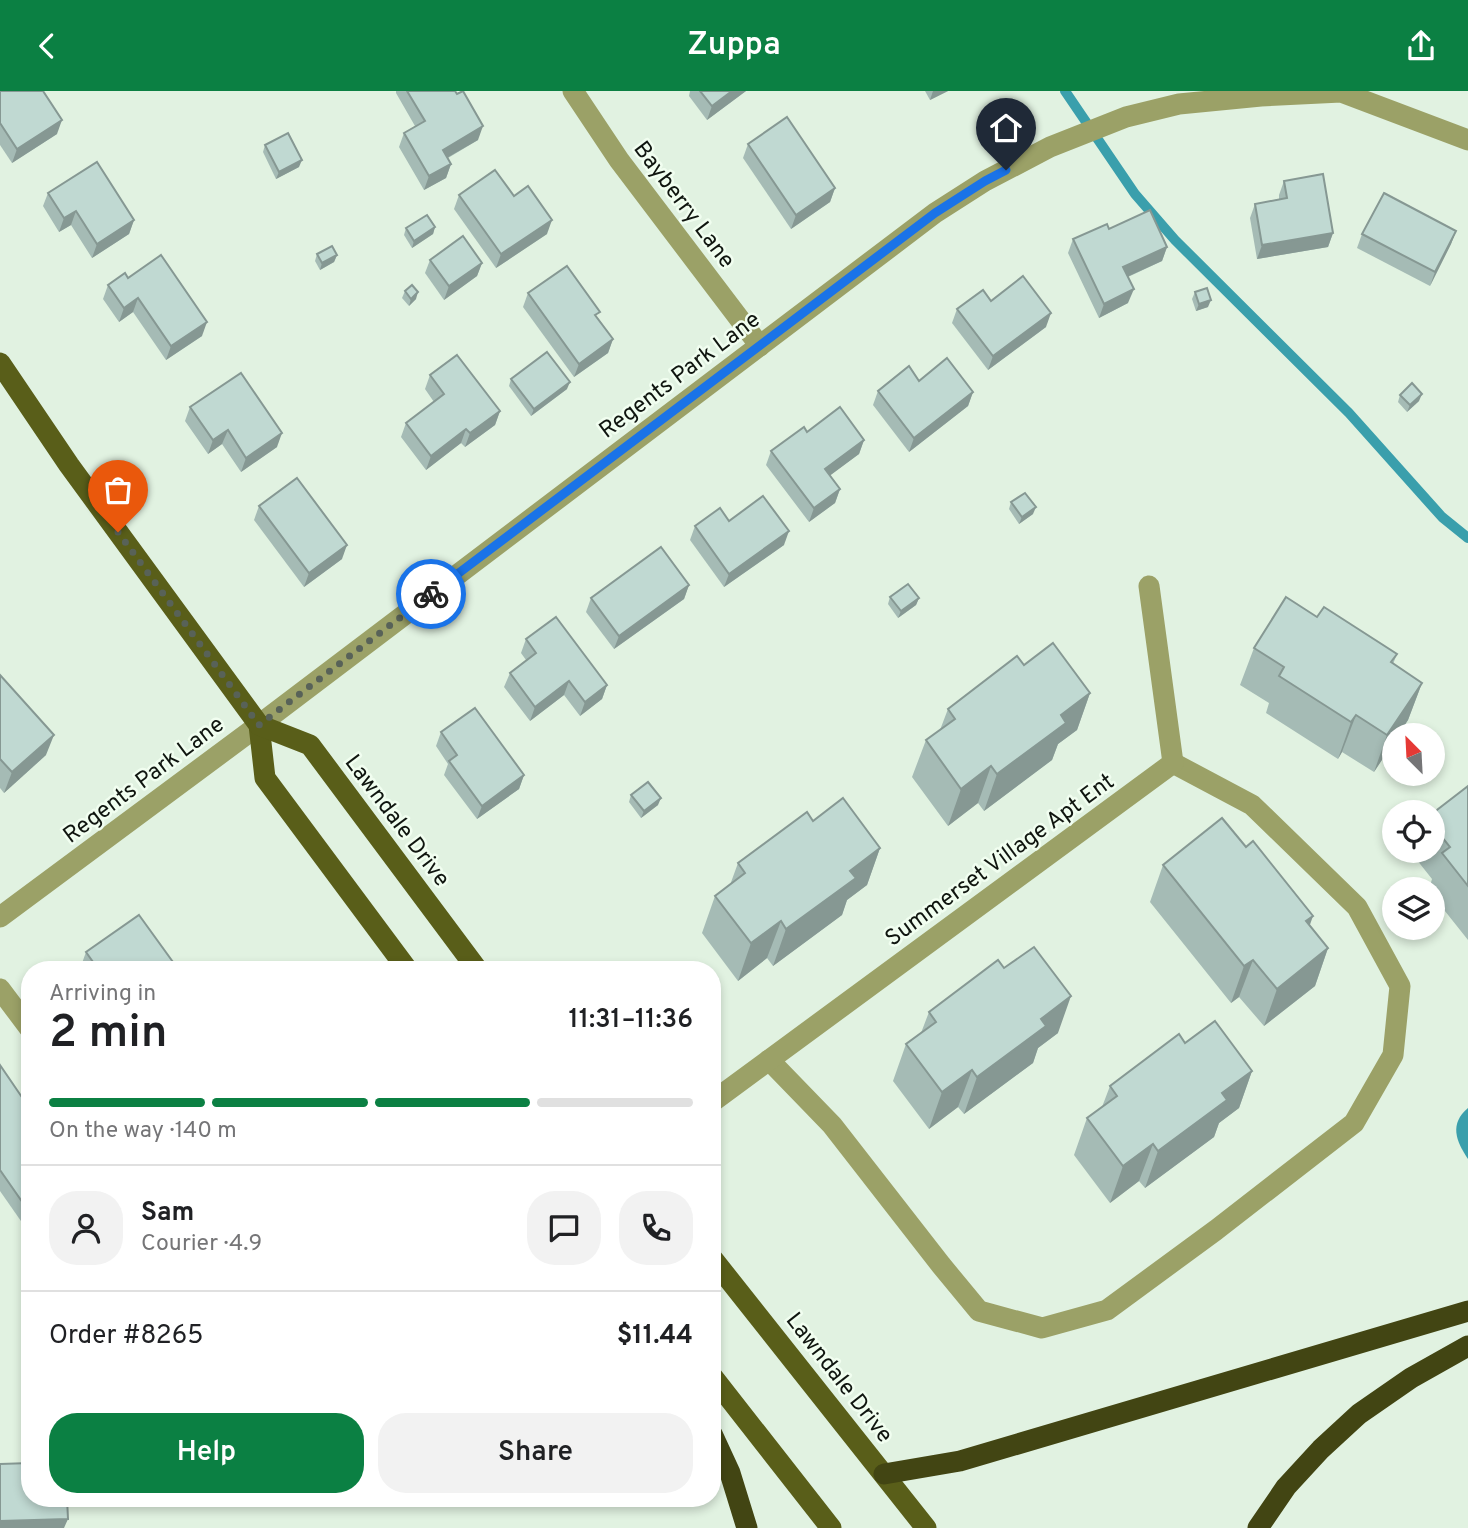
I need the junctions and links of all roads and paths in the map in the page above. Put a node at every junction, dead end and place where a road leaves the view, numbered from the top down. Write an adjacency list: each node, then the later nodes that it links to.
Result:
1 (573, 91): 4 (street, Bayberry Lane)
2 (1341, 91): 3 (street, Regents Park Lane); 4 (street, Regents Park Lane)
3 (1468, 140)
4 (760, 346): 7 (street, Regents Park Lane)
5 (0, 363): 7 (main road)
6 (1149, 586): 8 (street)
7 (259, 725): 9 (street, Regents Park Lane); 10 (main road); 11 (main road, Lawndale Drive)
8 (1174, 763): 14 (street, Summerset Village Apt Ent); 14 (street)
9 (0, 917)
10 (401, 961)
11 (471, 961)
12 (0, 989): 13 (street)
13 (21, 1016)
14 (769, 1061): 15 (street, Summerset Village Apt Ent)
15 (721, 1096)
16 (721, 1269): 21 (main road, Lawndale Drive)
17 (1468, 1311): 21 (highway)
18 (1468, 1346): 25 (highway)
19 (721, 1387): 23 (main road)
20 (721, 1454): 22 (highway)
21 (884, 1474): 24 (main road, Lawndale Drive)
22 (747, 1528)
23 (831, 1528)
24 (926, 1528)
25 (1258, 1528)

